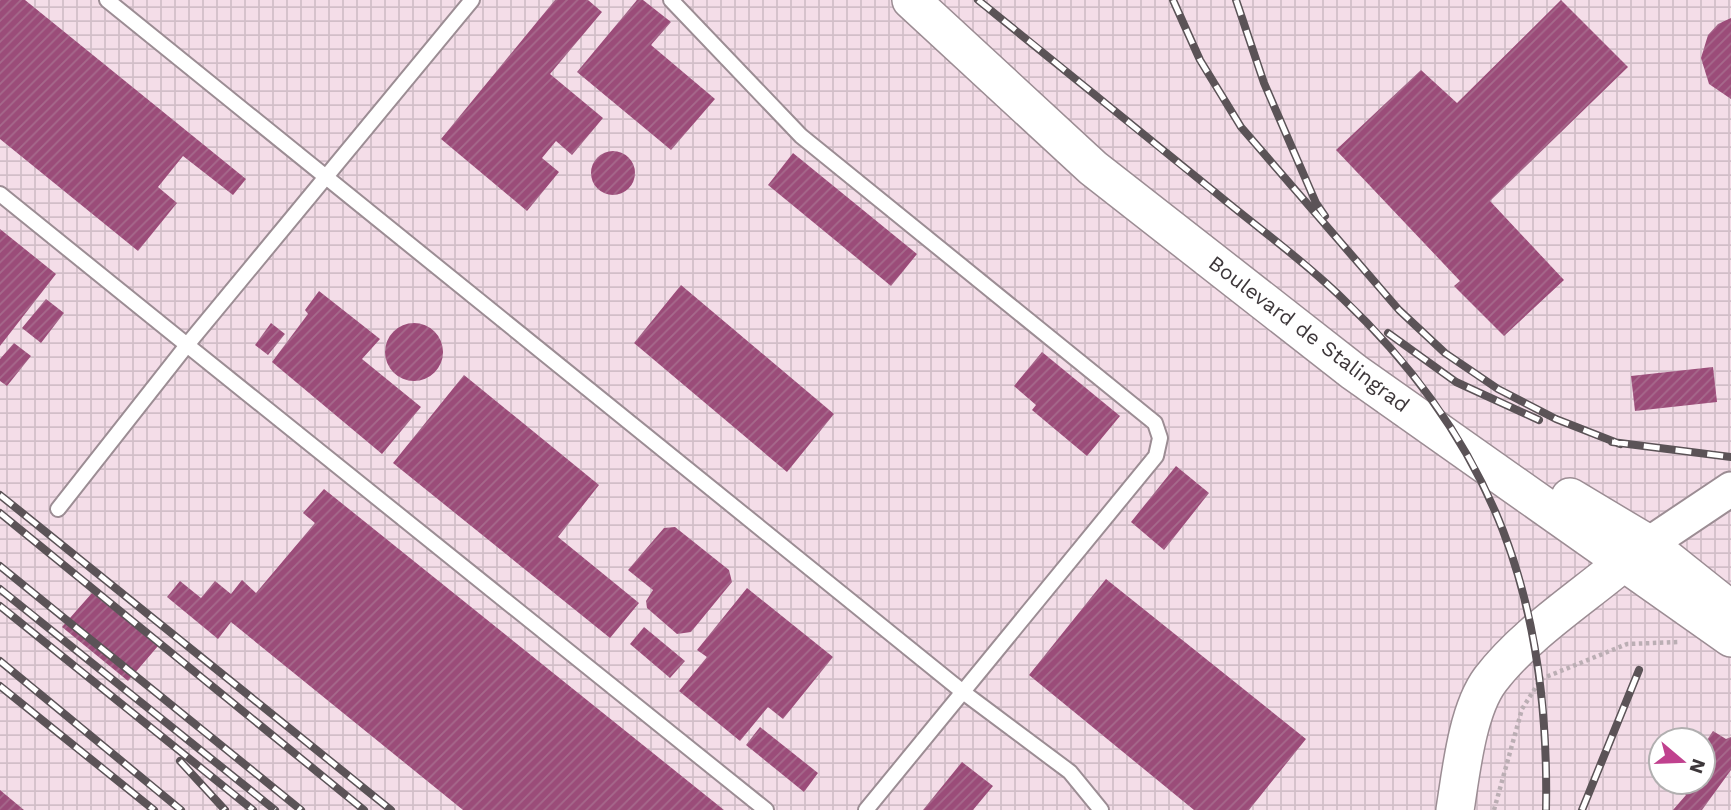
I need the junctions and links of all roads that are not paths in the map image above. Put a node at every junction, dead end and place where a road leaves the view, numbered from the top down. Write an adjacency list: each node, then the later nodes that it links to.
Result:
1 (107, 0): 5 (lane)
2 (472, 0): 5 (lane)
3 (671, 0): 14 (lane)
4 (911, 0): 10 (main road, Boulevard de Stalingrad)
5 (325, 177): 7 (lane); 14 (lane)
6 (0, 194): 7 (lane)
7 (187, 345): 9 (lane); 15 (lane)
8 (1731, 489): 10 (street)
9 (58, 509)
10 (1626, 560): 11 (main road); 12 (main road, Boulevard de Stalingrad); 13 (main road); 18 (main road)
11 (1731, 610)
12 (1731, 638)
13 (1731, 654)
14 (962, 692): 16 (lane); 17 (lane)
15 (766, 810)
16 (866, 810)
17 (1101, 810)
18 (1455, 810)

